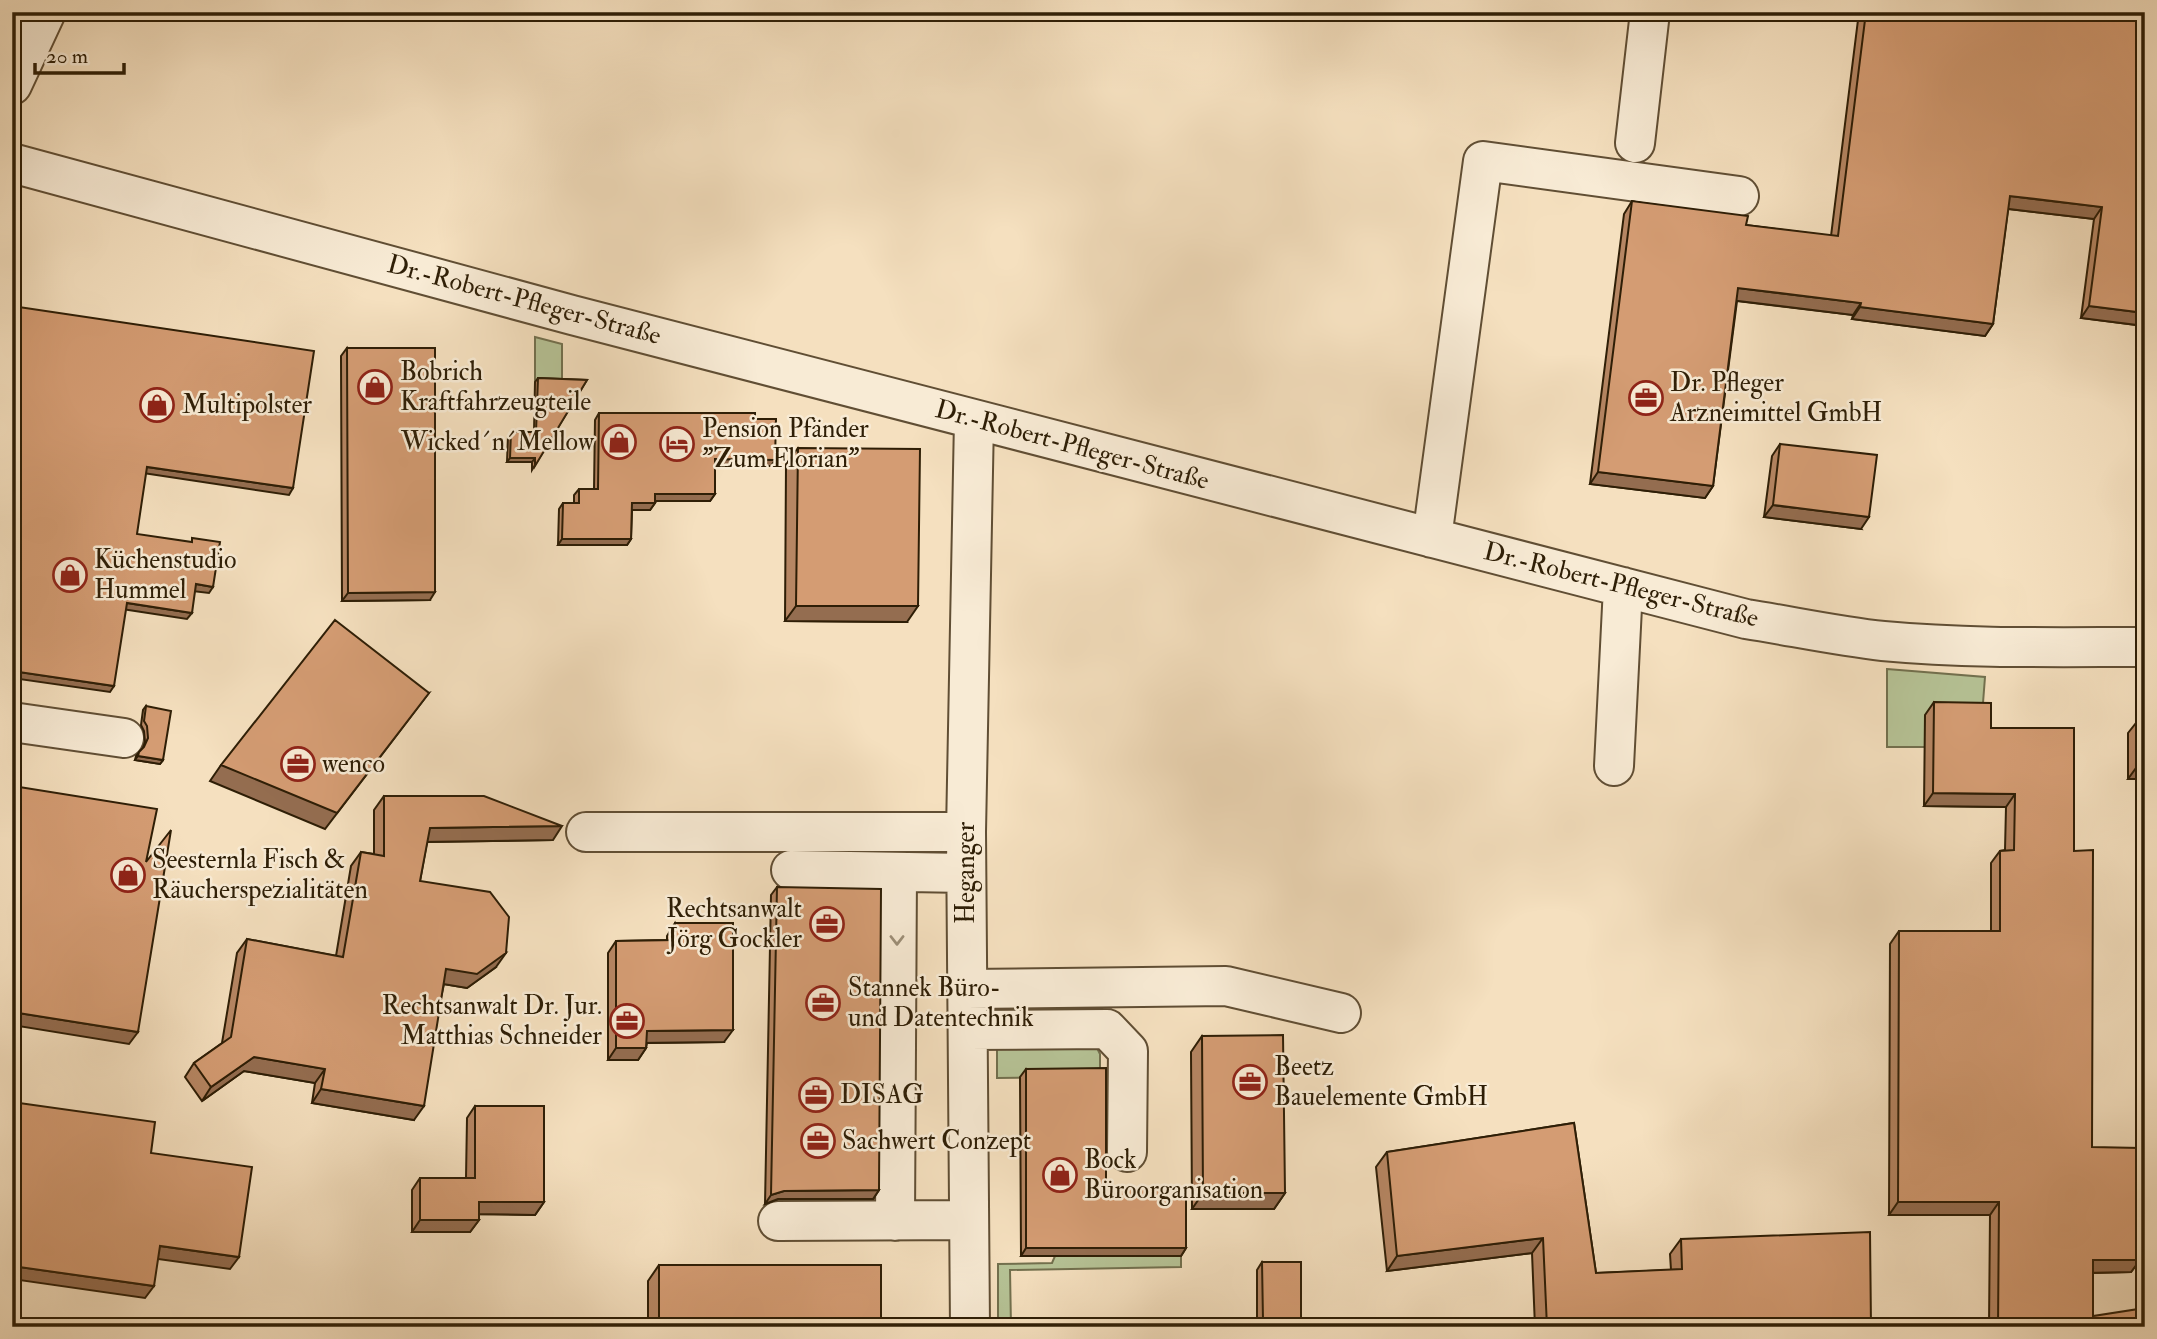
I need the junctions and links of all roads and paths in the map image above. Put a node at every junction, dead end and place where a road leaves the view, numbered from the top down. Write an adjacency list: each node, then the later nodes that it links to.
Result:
1 (46, 12): 3 (street)
2 (1650, 12): 4 (street)
3 (12, 85)
4 (1635, 143)
5 (12, 163): 7 (street, Dr.-Robert-Pfleger-Straße)
6 (1739, 196): 8 (street)
7 (974, 420): 8 (street, Dr.-Robert-Pfleger-Straße); 15 (street, Heganger)
8 (1432, 538): 9 (street, Dr.-Robert-Pfleger-Straße)
9 (1623, 587): 10 (street, Dr.-Robert-Pfleger-Straße); 13 (street)
10 (2145, 647)
11 (12, 722): 12 (street)
12 (124, 738)
13 (1614, 766)
14 (586, 832): 15 (street)
15 (966, 832): 18 (street, Heganger)
16 (791, 870): 17 (street)
17 (897, 872): 18 (street); 23 (street, one-way to 23)
18 (966, 873): 19 (street, Heganger)
19 (967, 989): 20 (street); 21 (street, Heganger)
20 (1341, 1013)
21 (968, 1030): 22 (street); 24 (street, Heganger)
22 (1127, 1152)
23 (895, 1220): 24 (street); 25 (street)
24 (969, 1220): 26 (street, Heganger)
25 (778, 1221)
26 (970, 1327)

